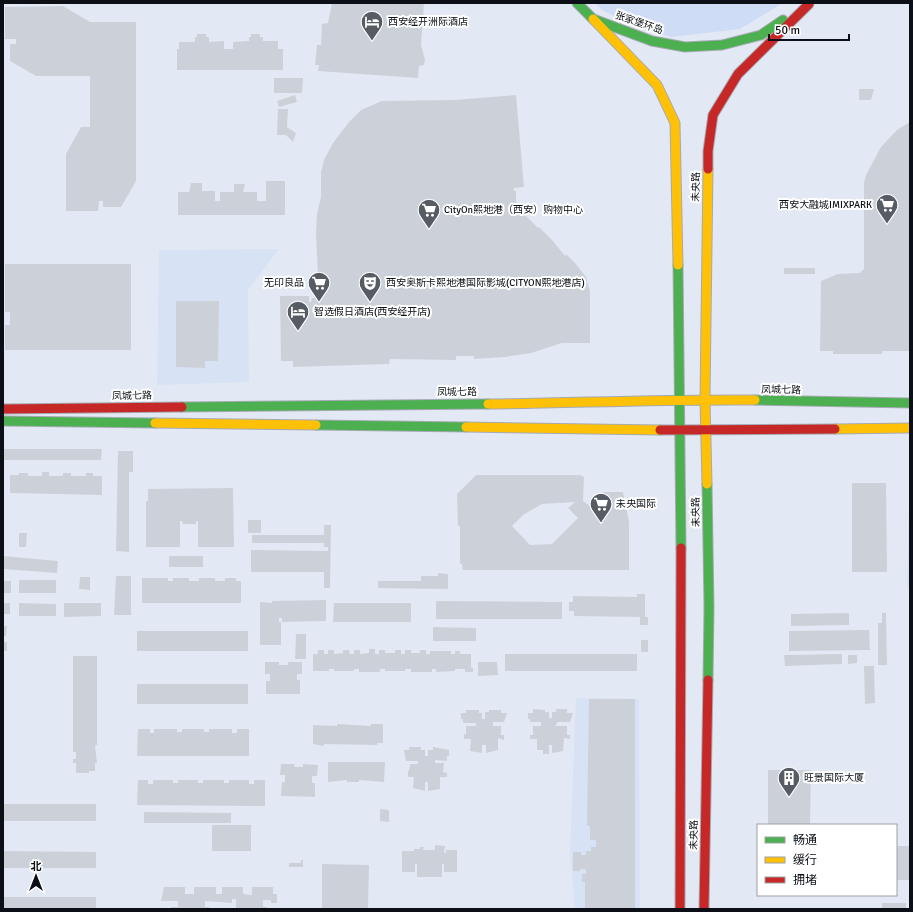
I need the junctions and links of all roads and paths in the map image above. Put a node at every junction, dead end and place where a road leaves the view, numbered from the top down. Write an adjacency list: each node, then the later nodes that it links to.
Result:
1 (577, 3): 3 (main road, 张家堡环岛)
2 (809, 3): 3 (main road, 张家堡环岛); 5 (main road, 未央路)
3 (593, 19): 4 (main road, 未央路)
4 (680, 399): 5 (main road, 凤城七路); 7 (main road, 凤城七路); 10 (main road, 未央路)
5 (705, 399): 6 (main road, 凤城七路); 11 (main road, 未央路)
6 (910, 403)
7 (3, 409)
8 (3, 422): 10 (main road)
9 (910, 428): 11 (main road)
10 (680, 430): 11 (main road); 12 (main road, 未央路)
11 (706, 430): 13 (main road, 未央路)
12 (680, 909)
13 (704, 909)

